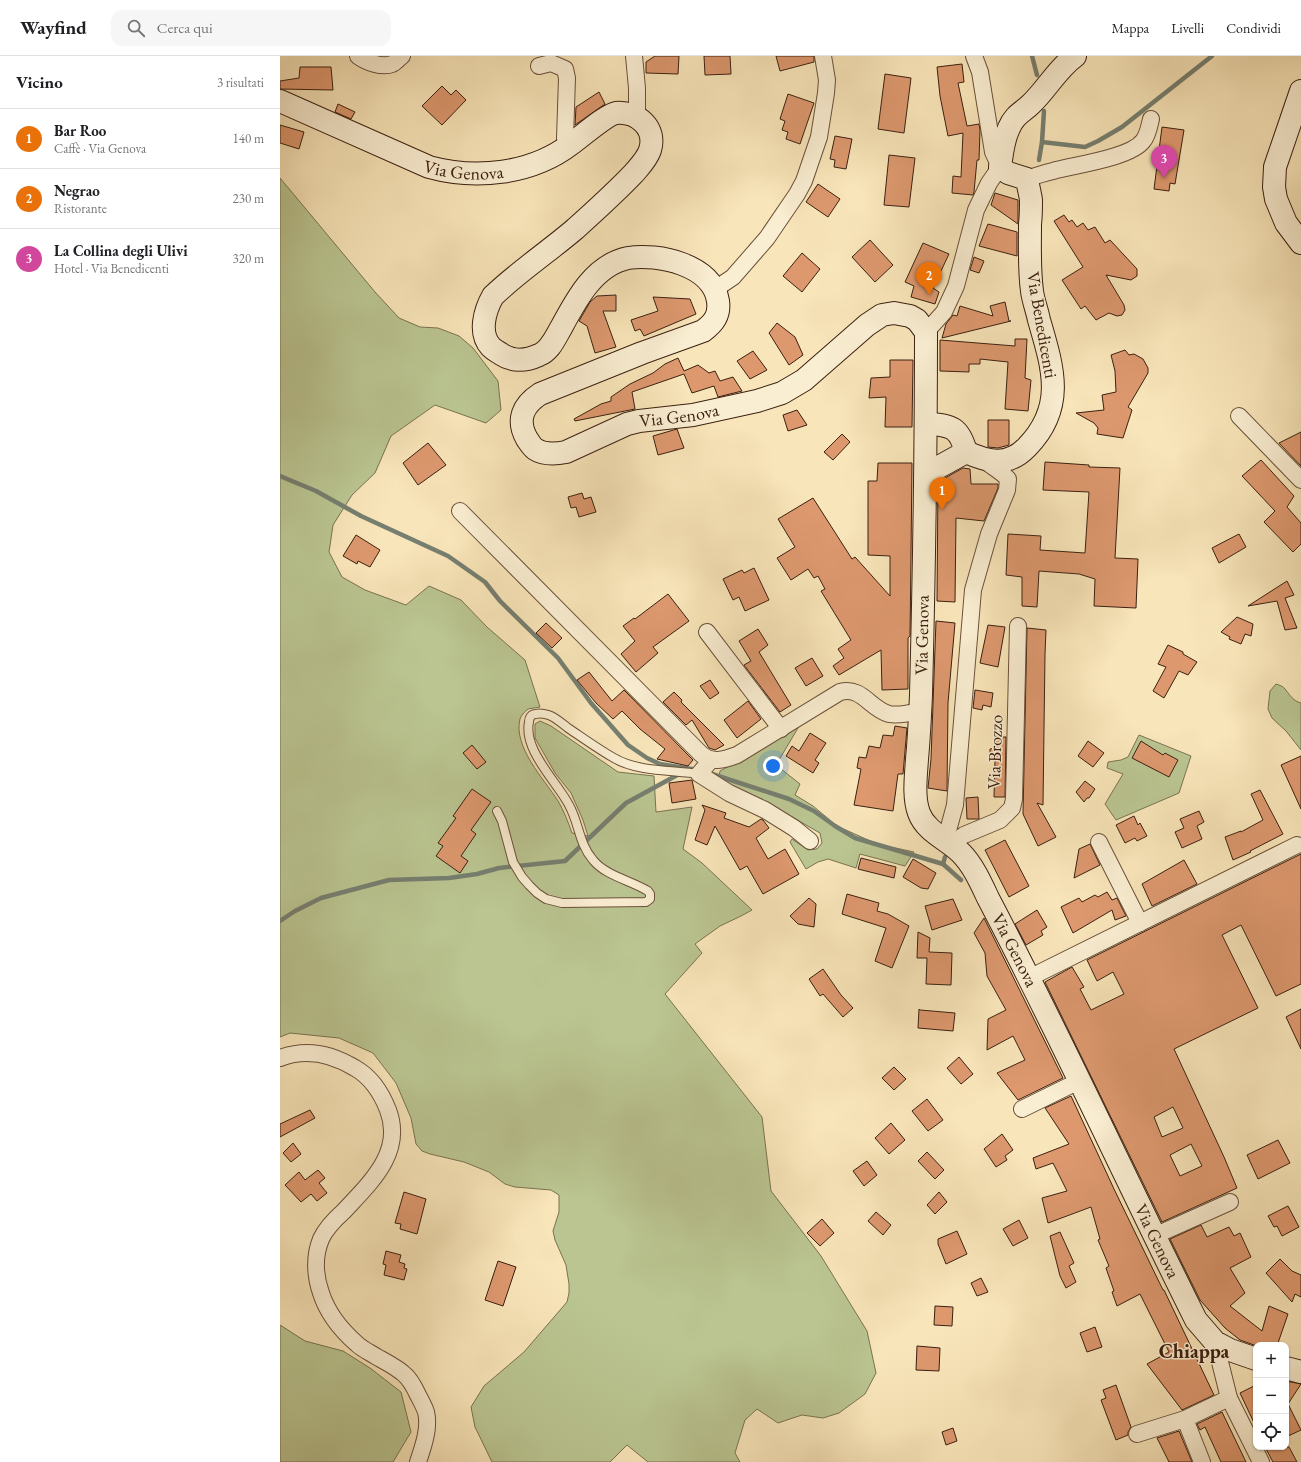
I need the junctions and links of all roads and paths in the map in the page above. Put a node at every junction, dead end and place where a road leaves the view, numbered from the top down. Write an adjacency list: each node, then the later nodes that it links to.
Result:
1 (358, 56): 2 (street)
2 (402, 56)
3 (634, 56): 10 (street)
4 (824, 56): 16 (street)
5 (974, 56): 13 (street)
6 (1075, 56): 13 (main road)
7 (539, 66): 12 (street)
8 (1301, 91): 15 (main road)
9 (280, 101): 12 (main road, Via Genova)
10 (638, 117): 12 (main road, Via Genova); 16 (main road, Via Genova)
11 (1151, 118): 14 (street)
12 (568, 147)
13 (1000, 167): 14 (main road); 17 (street)
14 (1027, 179): 20 (main road, Via Benedicenti)
15 (1301, 243)
16 (714, 290): 17 (main road, Via Genova)
17 (926, 332): 19 (main road, Via Genova)
18 (1239, 416): 22 (street)
19 (926, 423): 20 (main road); 21 (main road, Via Genova)
20 (975, 456): 21 (main road, Via Benedicenti); 31 (street)
21 (926, 474): 26 (main road, Via Genova)
22 (1301, 480)
23 (460, 511): 28 (street)
24 (1018, 626): 31 (street, Via Brozzo)
25 (707, 632): 27 (street)
26 (920, 711): 27 (street); 31 (main road, Via Genova)
27 (781, 729): 28 (street)
28 (704, 769): 29 (lane); 30 (street)
29 (497, 811)
30 (810, 841)
31 (946, 841): 35 (main road, Via Genova)
32 (1099, 842): 34 (street)
33 (1297, 845): 34 (street)
34 (1140, 923): 35 (street)
35 (1029, 978): 37 (main road, Via Genova)
36 (280, 1058): 48 (street)
37 (1079, 1081): 38 (street); 40 (main road, Via Genova)
38 (1022, 1109)
39 (1230, 1202): 40 (street)
40 (1154, 1236): 41 (main road, Via Genova)
41 (1215, 1342): 42 (main road, Via Genova); 45 (street)
42 (1253, 1359)
43 (1289, 1369): 44 (main road)
44 (1301, 1372)
45 (1229, 1398): 46 (street); 50 (street)
46 (1185, 1419): 47 (street); 49 (street)
47 (1137, 1434)
48 (418, 1462)
49 (1202, 1462)
50 (1261, 1462)

